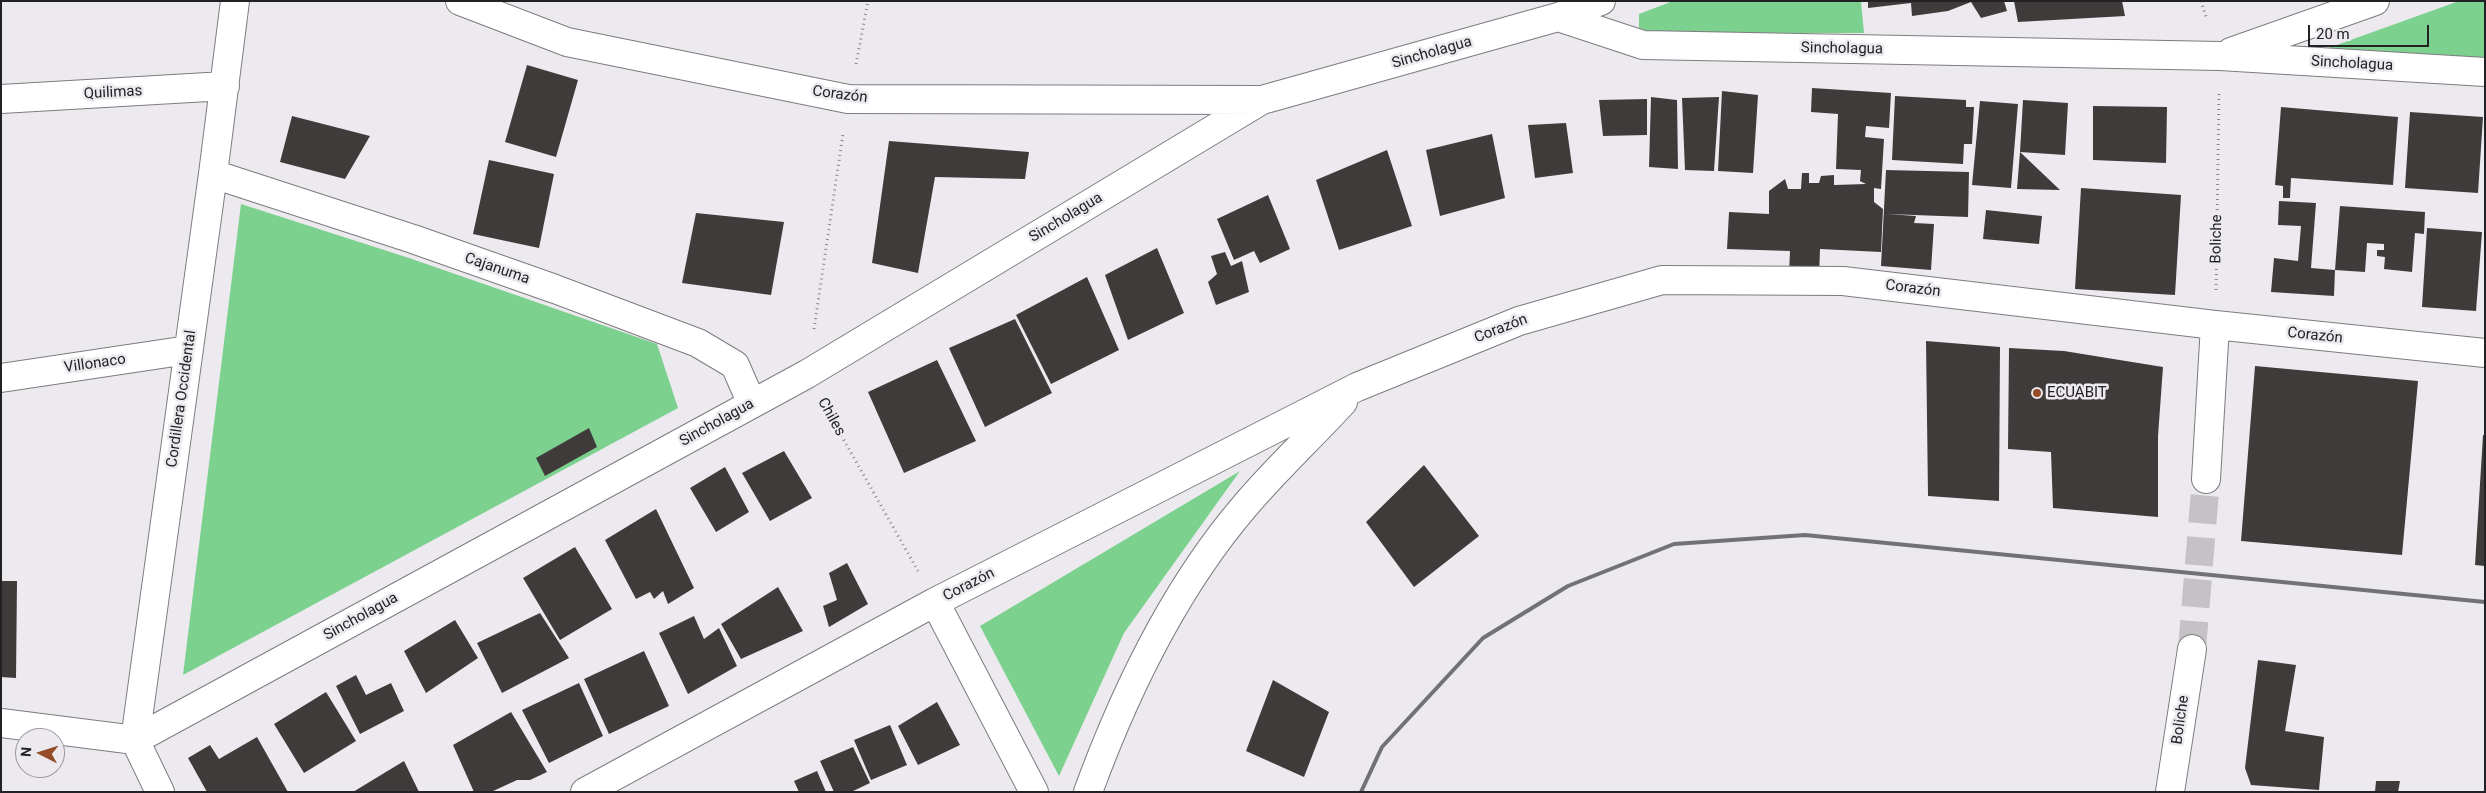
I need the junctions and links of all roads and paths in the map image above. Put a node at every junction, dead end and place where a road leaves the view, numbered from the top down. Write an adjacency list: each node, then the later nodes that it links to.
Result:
1 (235, 1): 10 (street, Cordillera Occidental)
2 (460, 1): 12 (street, Corazón)
3 (868, 1): 12 (path)
4 (1602, 1): 7 (street)
5 (2201, 1): 8 (path, Boliche)
6 (2375, 1): 8 (street, Sincholagua)
7 (1558, 17): 8 (street, Sincholagua); 13 (street, Sincholagua)
8 (2220, 56): 9 (street, Sincholagua); 15 (path, Boliche)
9 (2485, 72)
10 (225, 86): 11 (street, Quilimas); 14 (street, Cordillera Occidental)
11 (1, 99)
12 (848, 99): 13 (street, Corazón); 18 (path)
13 (1262, 100): 18 (street, Sincholagua)
14 (213, 174): 16 (street, Cordillera Occidental); 21 (street, Cajanuma)
15 (2215, 325): 17 (street, Corazón); 20 (street, Corazón); 22 (street)
16 (188, 350): 19 (street, Villonaco); 26 (street, Cordillera Occidental)
17 (2485, 353)
18 (807, 374): 21 (street, Sincholagua); 23 (path, Chiles)
19 (1, 378)
20 (1357, 387): 23 (street, Corazón); 30 (street, Corazón)
21 (752, 404): 26 (street, Sincholagua)
22 (2206, 479)
23 (935, 602): 28 (street, Corazón); 29 (street)
24 (2192, 648): 31 (street, Boliche)
25 (1, 723): 26 (street)
26 (135, 740): 27 (street)
27 (160, 792)
28 (585, 792)
29 (1034, 792)
30 (1088, 792)
31 (2170, 792)

